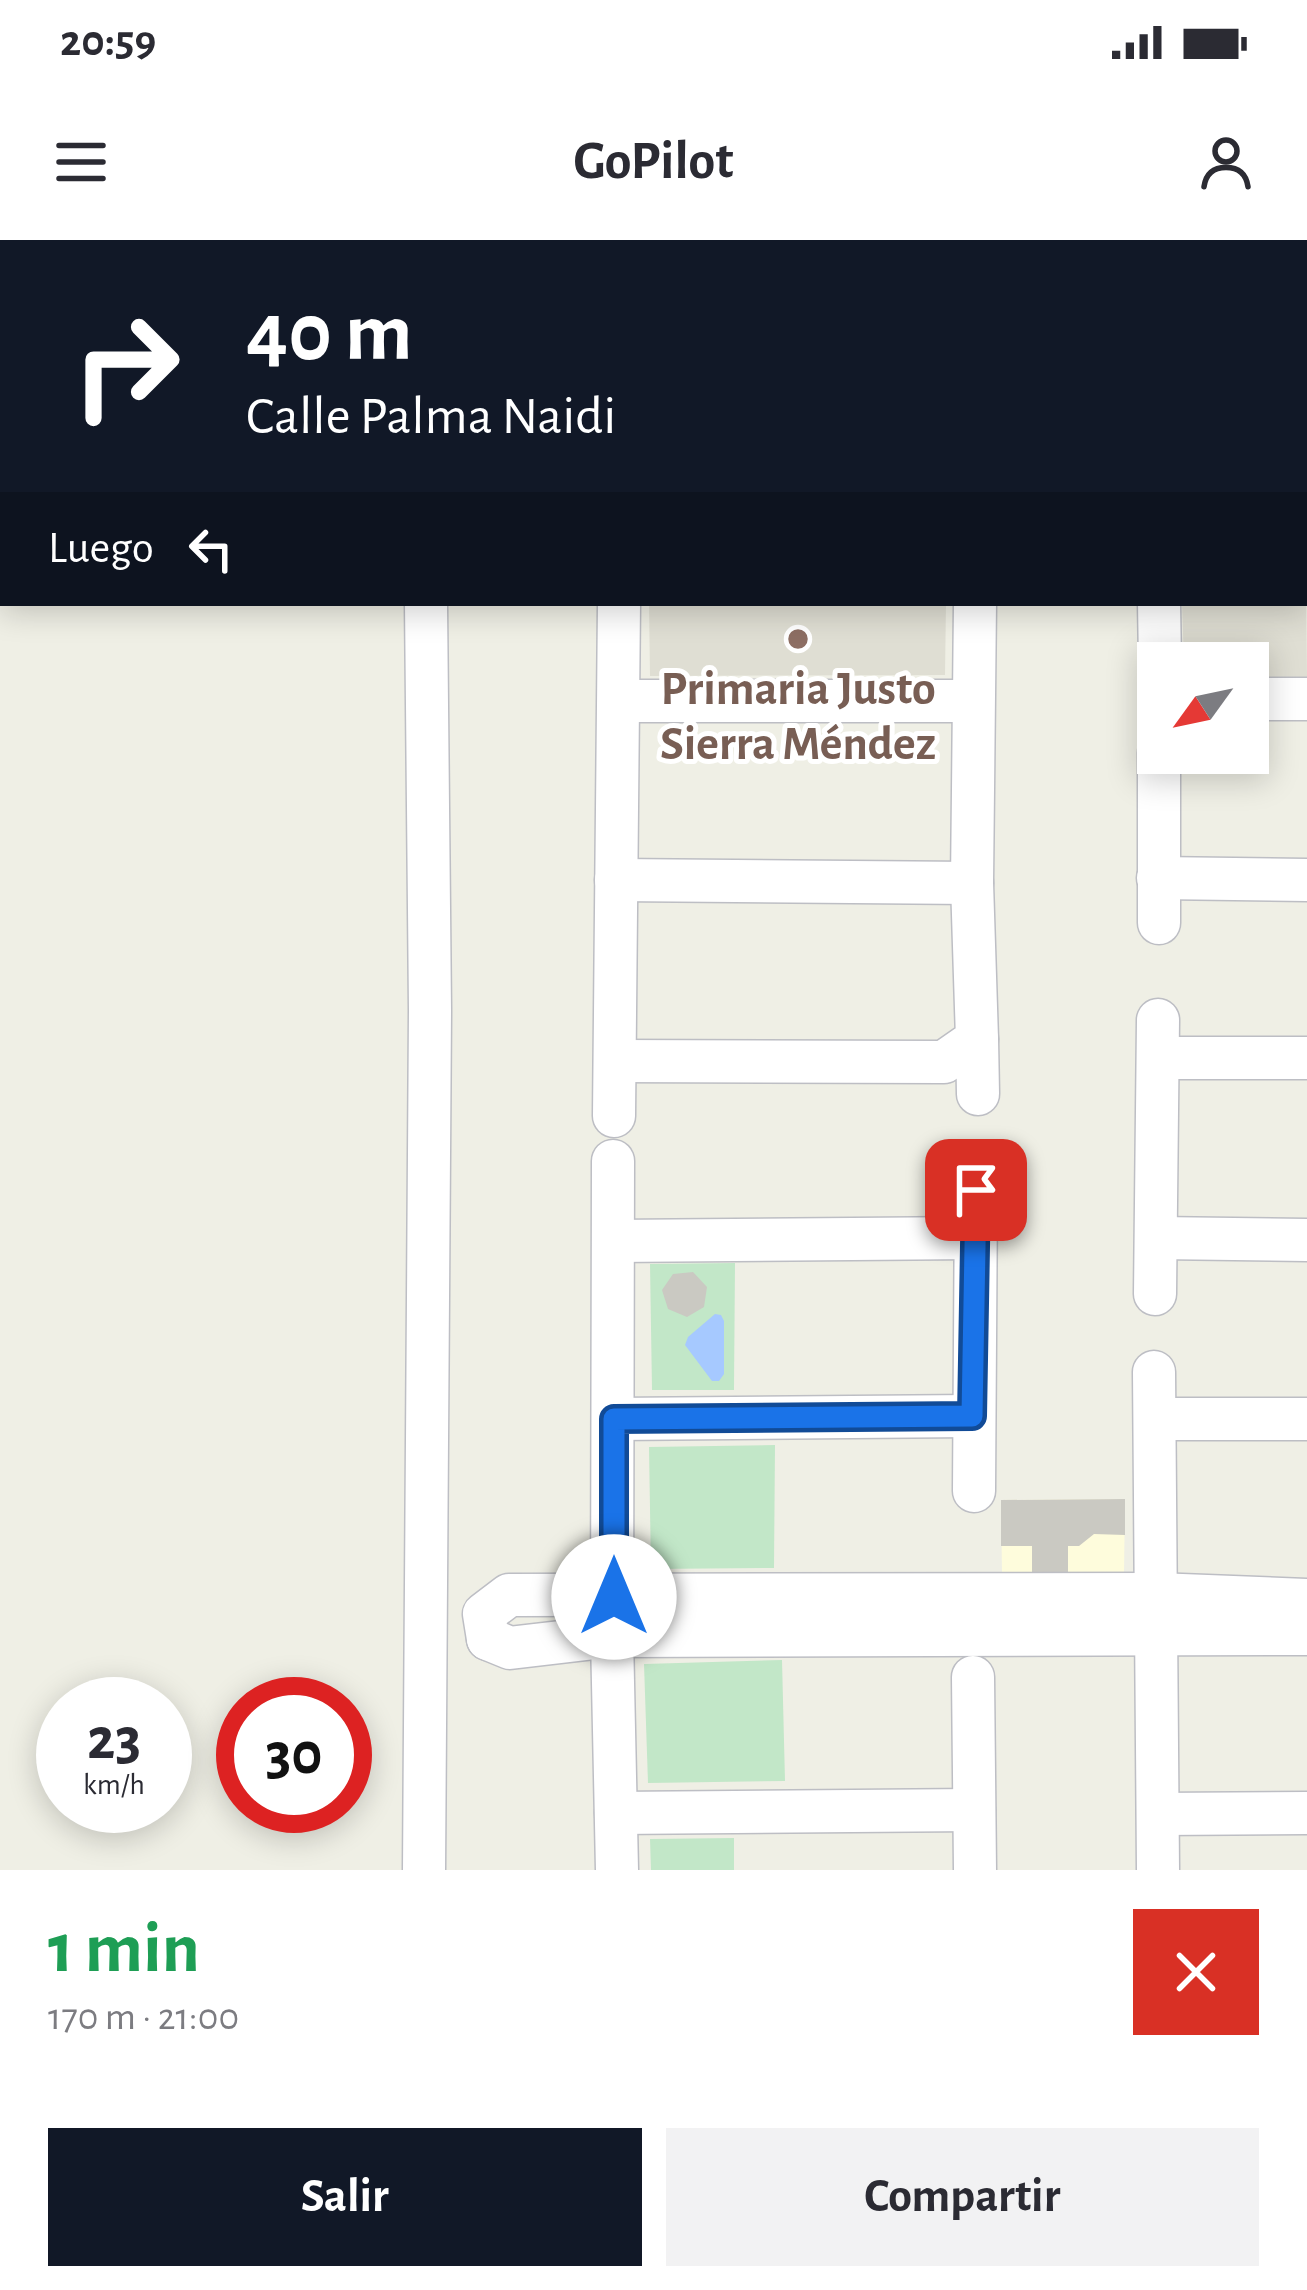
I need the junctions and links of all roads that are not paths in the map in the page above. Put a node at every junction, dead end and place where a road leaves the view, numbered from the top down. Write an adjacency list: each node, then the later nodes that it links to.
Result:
1 (426, 606): 39 (street)
2 (619, 606): 8 (street)
3 (974, 606): 9 (street)
4 (1160, 606): 5 (street)
5 (1160, 642)
6 (1269, 699): 7 (street)
7 (1307, 699)
8 (620, 701): 9 (street); 12 (street)
9 (972, 701): 14 (street)
10 (1160, 774): 11 (street)
11 (1158, 878): 13 (street); 15 (street)
12 (616, 880): 14 (street); 18 (street)
13 (1307, 880)
14 (971, 884): 16 (street)
15 (1159, 923)
16 (977, 1039): 18 (street); 19 (street)
17 (1307, 1058): 24 (street)
18 (615, 1061): 20 (street)
19 (978, 1094)
20 (614, 1116)
21 (614, 1160): 26 (street)
22 (976, 1190): 23 (street)
23 (974, 1238): 26 (street); 29 (street)
24 (1157, 1238): 25 (street); 27 (street)
25 (1307, 1240)
26 (614, 1241): 30 (street)
27 (1155, 1294)
28 (1154, 1372): 31 (street)
29 (972, 1416): 30 (street); 33 (street)
30 (614, 1419): 36 (street)
31 (1155, 1419): 32 (street); 34 (street)
32 (1307, 1419)
33 (974, 1491)
34 (1156, 1594): 35 (street); 36 (street); 38 (street)
35 (1307, 1600)
36 (613, 1617): 38 (street); 39 (street); 42 (street)
37 (1307, 1634): 38 (street)
38 (1155, 1636): 44 (street)
39 (426, 1652): 45 (street)
40 (974, 1677): 41 (street)
41 (974, 1810): 42 (street); 47 (street)
42 (616, 1813): 46 (street)
43 (1307, 1813): 44 (street)
44 (1158, 1814): 48 (street)
45 (424, 1870)
46 (617, 1870)
47 (974, 1870)
48 (1157, 1870)

